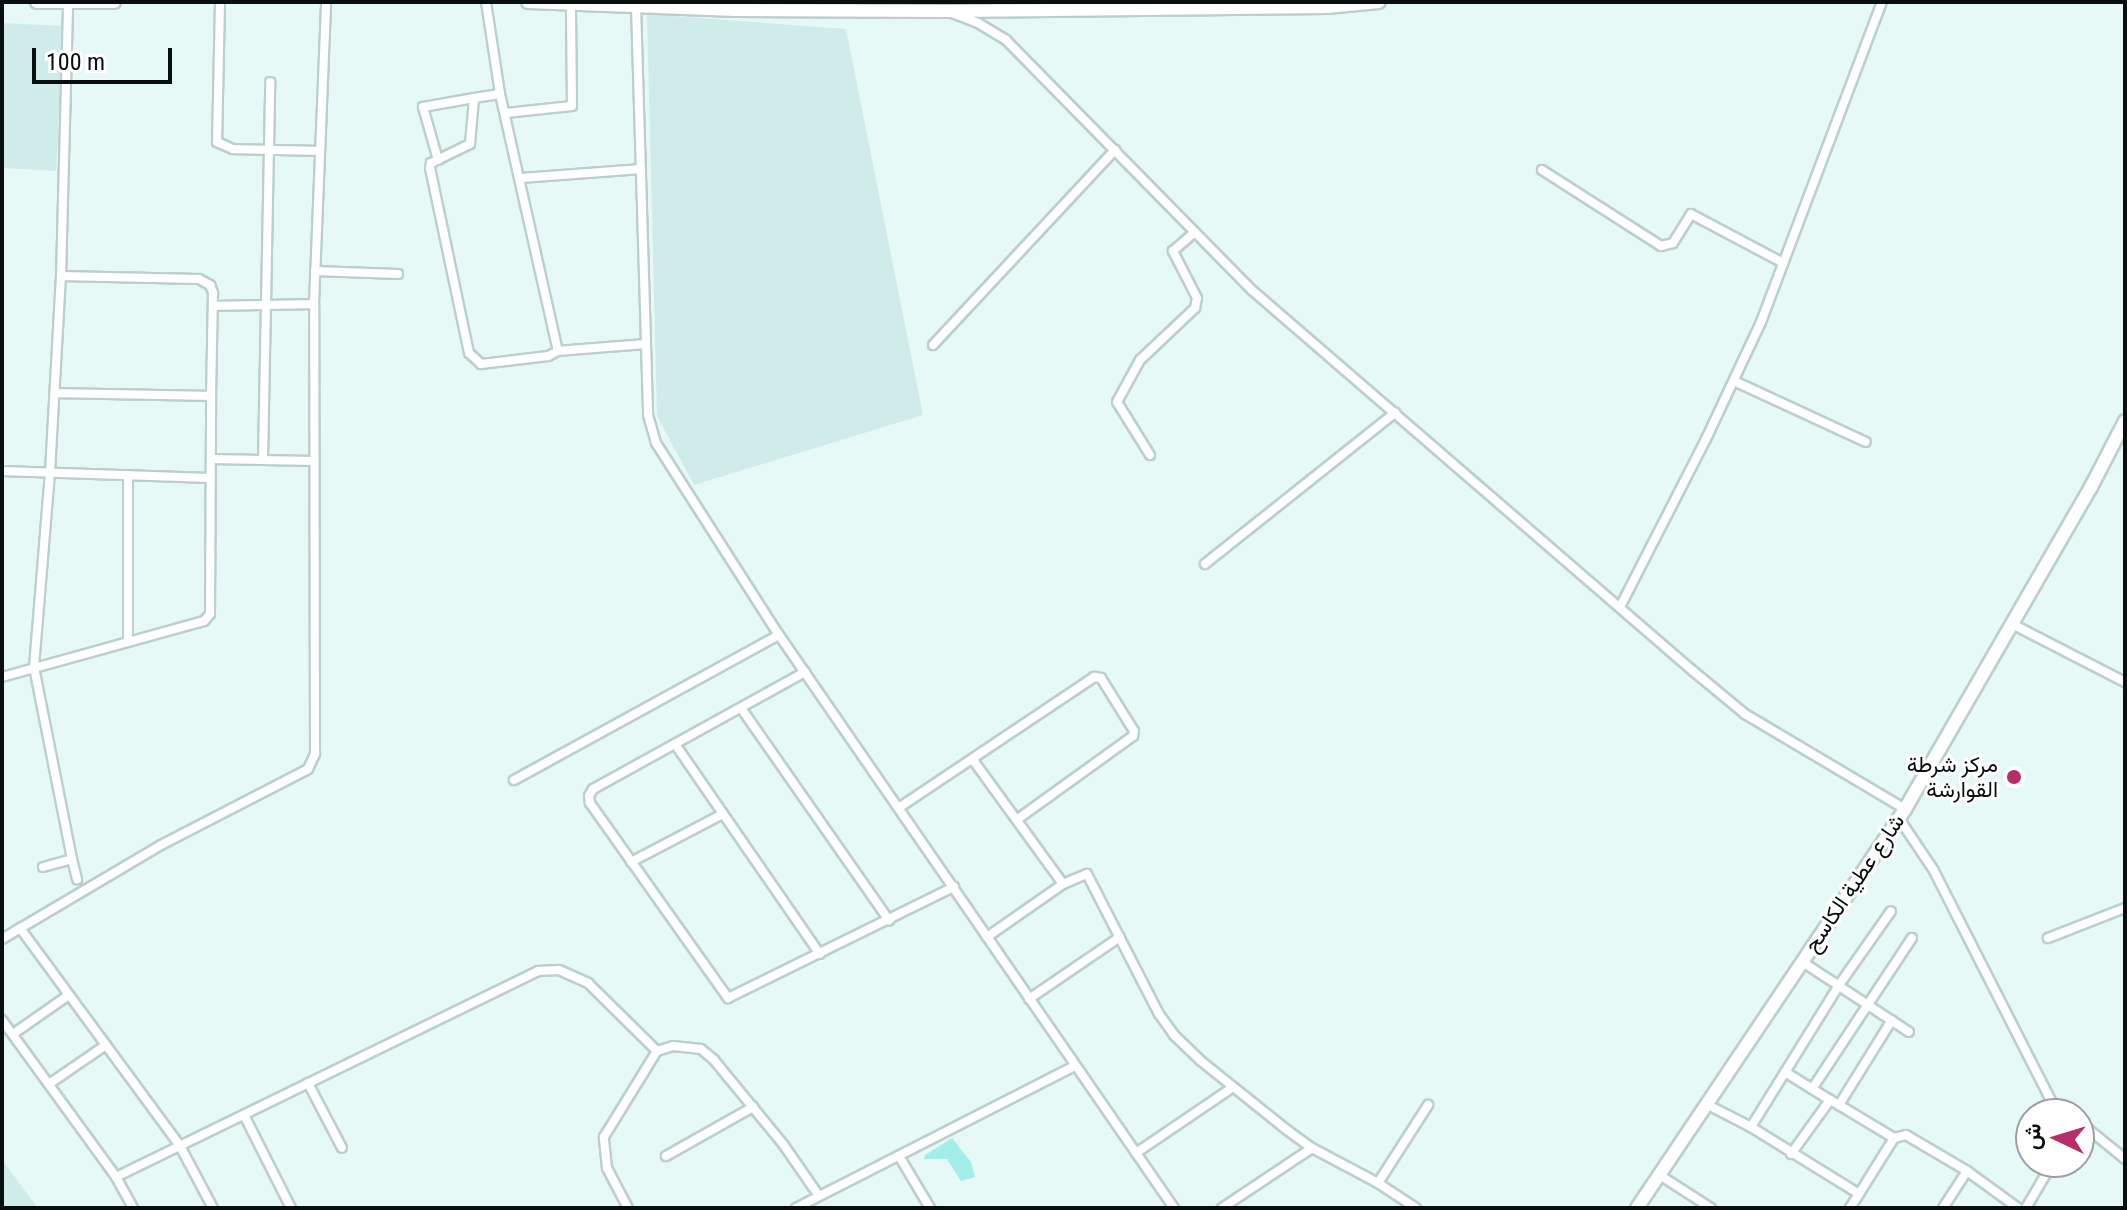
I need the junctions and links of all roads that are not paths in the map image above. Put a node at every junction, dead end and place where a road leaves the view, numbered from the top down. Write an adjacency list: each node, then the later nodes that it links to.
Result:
1 (37, 2): 2 (main road)
2 (68, 2): 3 (main road); 31 (street)
3 (114, 2)
4 (220, 2): 21 (street)
5 (326, 2): 22 (street)
6 (486, 2): 17 (street)
7 (528, 2): 10 (main road)
8 (1379, 2): 12 (main road)
9 (1882, 2): 28 (street)
10 (571, 4): 13 (main road); 19 (street)
11 (663, 4): 13 (main road); 15 (main road)
12 (1279, 4): 14 (main road)
13 (636, 6): 24 (street)
14 (966, 6): 15 (main road)
15 (948, 11): 20 (street)
16 (270, 82): 21 (street)
17 (500, 94): 18 (street); 19 (street)
18 (474, 98): 23 (street); 23 (street)
19 (506, 113): 26 (street)
20 (1115, 150): 27 (street); 36 (street)
21 (269, 151): 22 (street); 33 (street)
22 (319, 151): 29 (street)
23 (438, 160): 37 (street)
24 (641, 169): 26 (street); 35 (street)
25 (1542, 170): 28 (street)
26 (522, 178): 37 (street)
27 (1195, 232): 41 (street); 44 (street)
28 (1783, 263): 38 (street)
29 (315, 271): 30 (street); 32 (street)
30 (398, 274)
31 (61, 276): 34 (street); 39 (street)
32 (314, 304): 33 (street); 47 (street)
33 (266, 305): 34 (street); 46 (street)
34 (213, 306): 40 (street)
35 (645, 344): 37 (street); 55 (street)
36 (933, 345)
37 (558, 351)
38 (1734, 381): 43 (street); 53 (street)
39 (55, 393): 40 (street); 49 (street)
40 (211, 396): 45 (street)
41 (1395, 413): 52 (street); 53 (street)
42 (2125, 423): 54 (main road, شارع عطية الكاسح)
43 (1866, 442)
44 (1150, 455)
45 (212, 459): 46 (street); 51 (street)
46 (263, 460): 47 (street)
47 (314, 461): 78 (street)
48 (2, 471): 49 (street)
49 (50, 472): 50 (street); 57 (street)
50 (128, 475): 51 (street); 56 (street)
51 (211, 478): 56 (street)
52 (1205, 564)
53 (1620, 607): 66 (street)
54 (2012, 624): 60 (street); 66 (main road, شارع عطية الكاسح)
55 (779, 635): 58 (street); 64 (street)
56 (128, 642): 57 (street)
57 (34, 667): 59 (street); 69 (street)
58 (805, 672): 61 (street); 65 (street)
59 (2, 677)
60 (2125, 682)
61 (741, 708): 62 (street); 77 (street)
62 (675, 744): 67 (street); 70 (street)
63 (973, 760): 65 (street); 68 (street); 68 (street)
64 (514, 780)
65 (900, 807): 74 (street)
66 (1901, 813): 85 (main road, شارع عطية الكاسح); 102 (street)
67 (723, 814): 70 (street); 84 (street)
68 (1018, 819): 73 (street)
69 (72, 859): 71 (street); 72 (street)
70 (631, 862): 84 (street)
71 (43, 867)
72 (77, 879)
73 (1063, 884): 79 (street); 80 (street)
74 (954, 887): 77 (street); 79 (street)
75 (2125, 908): 82 (street)
76 (1891, 911): 86 (street)
77 (889, 920): 84 (street)
78 (20, 928): 83 (street); 87 (street)
79 (987, 937): 88 (street)
80 (1120, 937): 88 (street); 100 (street)
81 (1912, 938): 89 (street)
82 (2048, 938)
83 (2, 939)
84 (820, 954)
85 (1801, 961): 86 (street); 105 (main road, شارع عطية الكاسح)
86 (1839, 985): 89 (street); 97 (street)
87 (69, 995): 93 (street); 94 (street)
88 (1029, 999): 96 (street)
89 (1867, 1004): 91 (street); 101 (street)
90 (2, 1020): 93 (street)
91 (1892, 1020): 92 (street); 103 (street)
92 (1909, 1032)
93 (13, 1034): 99 (street)
94 (106, 1045): 99 (street); 111 (street)
95 (657, 1051): 98 (street); 106 (street); 129 (street)
96 (1075, 1066): 114 (street); 117 (street)
97 (1785, 1072): 101 (street); 108 (street)
98 (308, 1083): 107 (street); 112 (street)
99 (49, 1084): 121 (street)
100 (1233, 1087): 113 (street); 114 (street)
101 (1812, 1089): 103 (street)
102 (2050, 1098)
103 (1834, 1103): 110 (street); 115 (street)
104 (1428, 1105): 123 (street)
105 (1708, 1105): 108 (street); 120 (main road, شارع عطية الكاسح)
106 (753, 1107): 116 (street); 125 (street)
107 (244, 1115): 111 (street); 128 (street)
108 (1751, 1127): 115 (street)
109 (2095, 1136): 118 (street)
110 (1894, 1138): 119 (street); 124 (street)
111 (180, 1146): 121 (street); 127 (street)
112 (342, 1148)
113 (1312, 1148): 123 (street); 133 (street)
114 (1136, 1153): 132 (street)
115 (1791, 1154): 124 (street)
116 (666, 1156)
117 (899, 1156): 125 (street); 131 (street)
118 (2125, 1159)
119 (1967, 1171): 138 (street); 139 (street)
120 (1658, 1174): 135 (main road, شارع عطية الكاسح); 136 (street)
121 (116, 1177): 126 (street)
122 (2044, 1178): 140 (street)
123 (1378, 1183): 134 (street)
124 (1859, 1194): 137 (street)
125 (819, 1196): 130 (street)
126 (133, 1208)
127 (213, 1208)
128 (291, 1208)
129 (628, 1208)
130 (796, 1208)
131 (930, 1208)
132 (1174, 1208)
133 (1222, 1208)
134 (1416, 1208)
135 (1637, 1208)
136 (1711, 1208)
137 (1850, 1208)
138 (1943, 1208)
139 (2018, 1208)
140 (2026, 1208)

